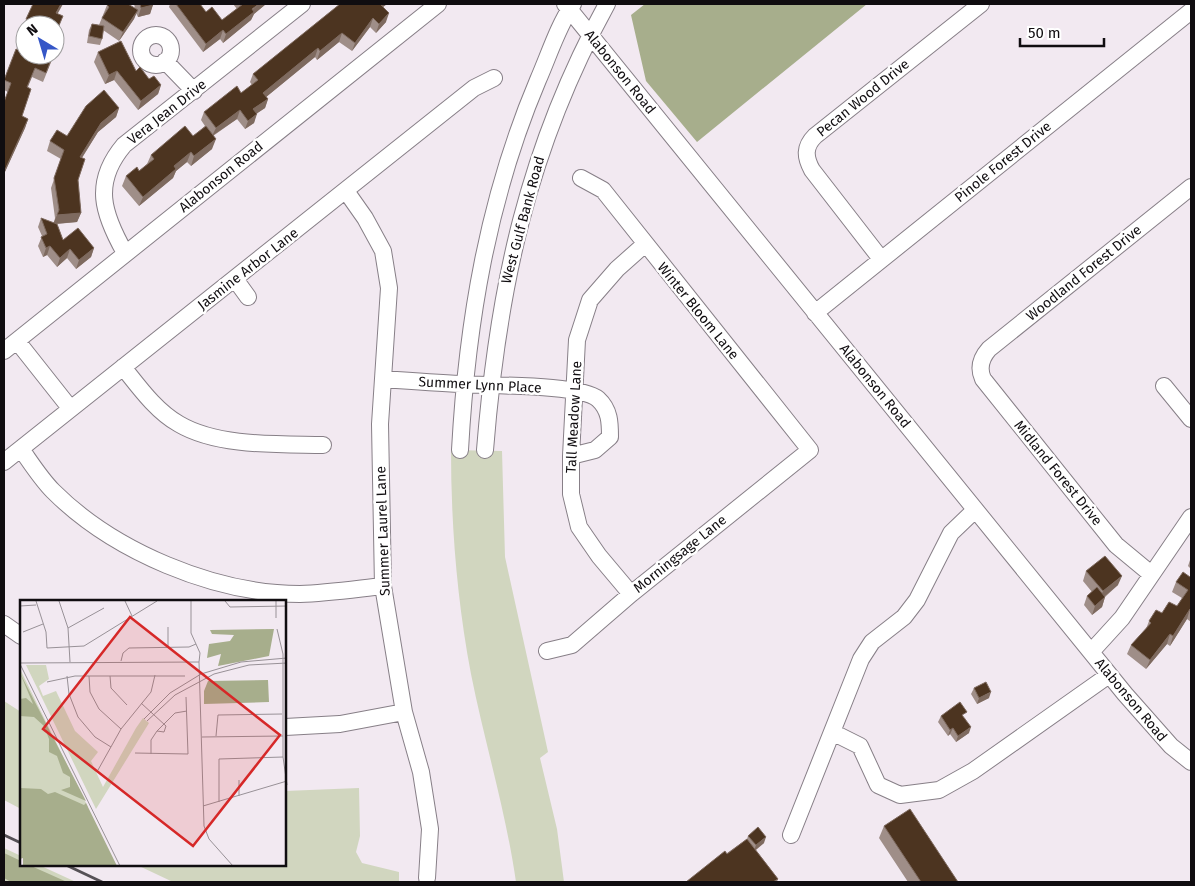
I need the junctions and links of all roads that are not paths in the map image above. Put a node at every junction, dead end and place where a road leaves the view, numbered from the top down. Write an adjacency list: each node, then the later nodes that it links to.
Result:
1 (302, 4): 10 (street, Vera Jean Drive)
2 (438, 4): 15 (street, Alabonson Road)
3 (607, 4): 7 (street, West Gulf Bank Road)
4 (981, 4): 16 (street, Pecan Wood Drive)
5 (569, 6): 7 (street, Alabonson Road); 26 (street, West Gulf Bank Road)
6 (1191, 11): 16 (street, Pinole Forest Drive)
7 (590, 35): 19 (street, Alabonson Road); 25 (street, West Gulf Bank Road)
8 (165, 61): 10 (street)
9 (494, 78): 13 (street, Jasmine Arbor Lane)
10 (194, 91): 15 (street, Vera Jean Drive)
11 (581, 178): 14 (street, Winter Bloom Lane)
12 (1191, 186): 22 (street, Woodland Forest Drive)
13 (346, 191): 17 (street, Jasmine Arbor Lane); 24 (street, Summer Laurel Lane)
14 (644, 245): 28 (street, Tall Meadow Lane); 35 (street, Winter Bloom Lane)
15 (125, 253): 20 (street, Alabonson Road)
16 (881, 259): 19 (street, Pinole Forest Drive)
17 (235, 279): 18 (street); 23 (street, Jasmine Arbor Lane)
18 (248, 297)
19 (815, 313): 38 (street, Alabonson Road)
20 (17, 341): 21 (street, Alabonson Road); 29 (street)
21 (4, 352)
22 (981, 363): 40 (street, Midland Forest Drive)
23 (123, 367): 29 (street, Jasmine Arbor Lane); 31 (street)
24 (384, 379): 26 (street, Summer Lynn Place); 41 (street, Summer Laurel Lane)
25 (490, 384): 26 (street, Summer Lynn Place); 28 (street, Summer Lynn Place); 34 (street, West Gulf Bank Road)
26 (464, 385): 33 (street, West Gulf Bank Road)
27 (1164, 386): 30 (street)
28 (576, 392): 36 (street, Tall Meadow Lane); 36 (street, Summer Lynn Place)
29 (70, 408): 32 (street, Jasmine Arbor Lane)
30 (1191, 419)
31 (323, 445)
32 (21, 449): 37 (street, Jasmine Arbor Lane); 41 (street)
33 (460, 450)
34 (485, 450)
35 (810, 450): 42 (street, Morningsage Lane)
36 (571, 456): 42 (street, Tall Meadow Lane)
37 (4, 462)
38 (975, 510): 46 (street, Alabonson Road); 50 (street)
39 (1191, 517): 40 (street)
40 (1151, 574): 46 (street)
41 (383, 586): 48 (street, Summer Laurel Lane)
42 (631, 594): 45 (street, Morningsage Lane)
43 (4, 624): 44 (street)
44 (20, 635)
45 (547, 650)
46 (1091, 652): 47 (street, Alabonson Road)
47 (1109, 675): 50 (street); 51 (street, Alabonson Road)
48 (404, 712): 49 (street); 53 (street, Summer Laurel Lane)
49 (286, 727)
50 (832, 732): 52 (street)
51 (1191, 762)
52 (791, 835)
53 (427, 878)

